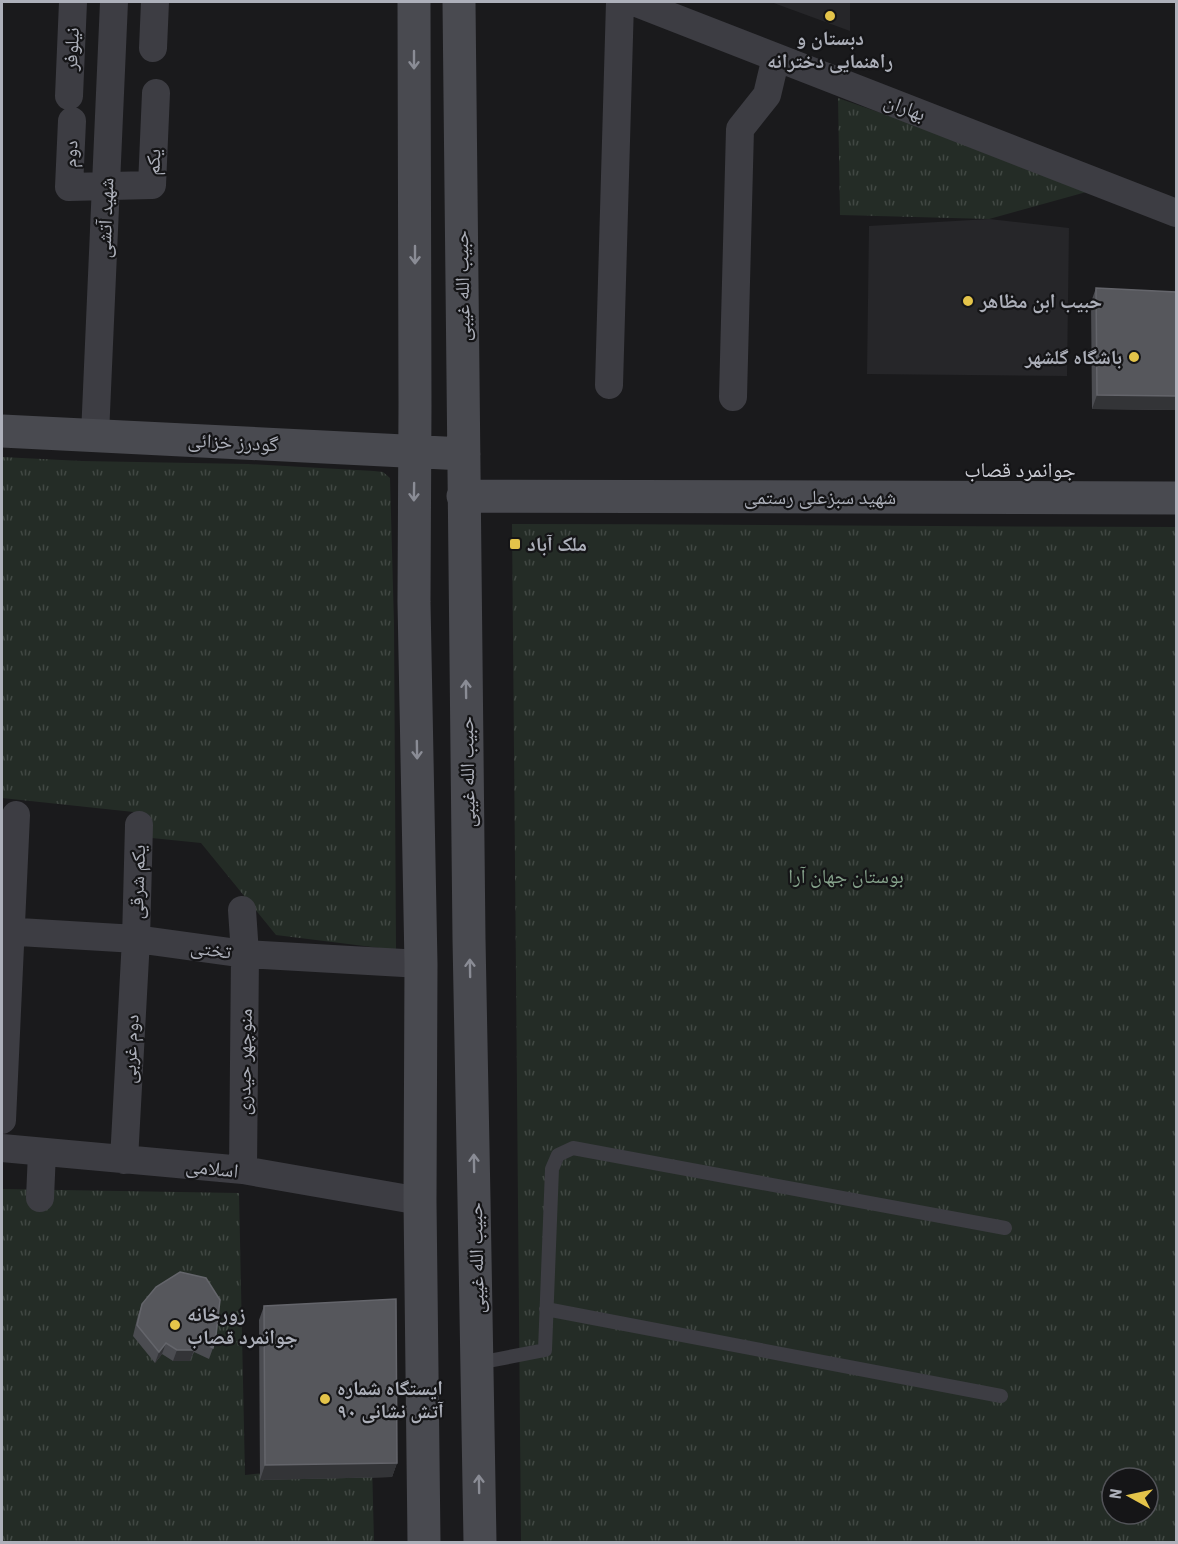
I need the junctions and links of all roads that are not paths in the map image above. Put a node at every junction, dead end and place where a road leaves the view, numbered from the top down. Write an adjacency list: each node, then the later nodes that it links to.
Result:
1 (73, 2): 11 (street, نیلوفر)
2 (114, 2): 12 (street, شهید آتشی)
3 (155, 2): 8 (street)
4 (414, 2): 18 (main road, one-way to 18)
5 (459, 2): 19 (main road, حبیب الله غیبی)
6 (620, 2): 14 (street)
7 (634, 2): 9 (street, بهاران)
8 (153, 48)
9 (776, 57): 13 (street, بهاران); 15 (street)
10 (156, 93): 12 (street, یکم)
11 (70, 109): 12 (street, دوم)
12 (106, 186): 17 (street, شهید آتشی)
13 (1176, 213)
14 (609, 386)
15 (733, 397)
16 (2, 431): 17 (main road, گودرز خزائی)
17 (95, 435): 18 (main road, گودرز خزائی)
18 (415, 452): 19 (main road, گودرز خزائی); 28 (main road, one-way to 28)
19 (464, 454): 20 (main road, حبیب الله غیبی)
20 (463, 496): 21 (main road, شهید سبزعلی رستمی); 38 (main road, حبیب الله غیبی, one-way to 20)
21 (1176, 498)
22 (16, 815): 25 (street)
23 (139, 825): 26 (street, یکم شرقی)
24 (242, 910): 27 (street, منوچهر حیدری)
25 (6, 931): 26 (street, تختی); 29 (street)
26 (136, 939): 27 (street, تختی); 32 (street, دوم غربی)
27 (245, 954): 28 (street, تختی); 33 (street, منوچهر حیدری)
28 (421, 964): 35 (main road)
29 (2, 1120)
30 (2, 1148): 31 (street, اسلامی)
31 (42, 1152): 32 (street, اسلامی); 34 (street)
32 (124, 1160): 33 (street, اسلامی)
33 (243, 1170): 35 (street, اسلامی)
34 (40, 1198)
35 (420, 1201): 40 (main road)
36 (1005, 1228): 37 (lane)
37 (546, 1309): 38 (lane); 39 (lane)
38 (478, 1363): 41 (main road, حبیب الله غیبی, one-way to 38)
39 (1001, 1396)
40 (424, 1542)
41 (480, 1542)

